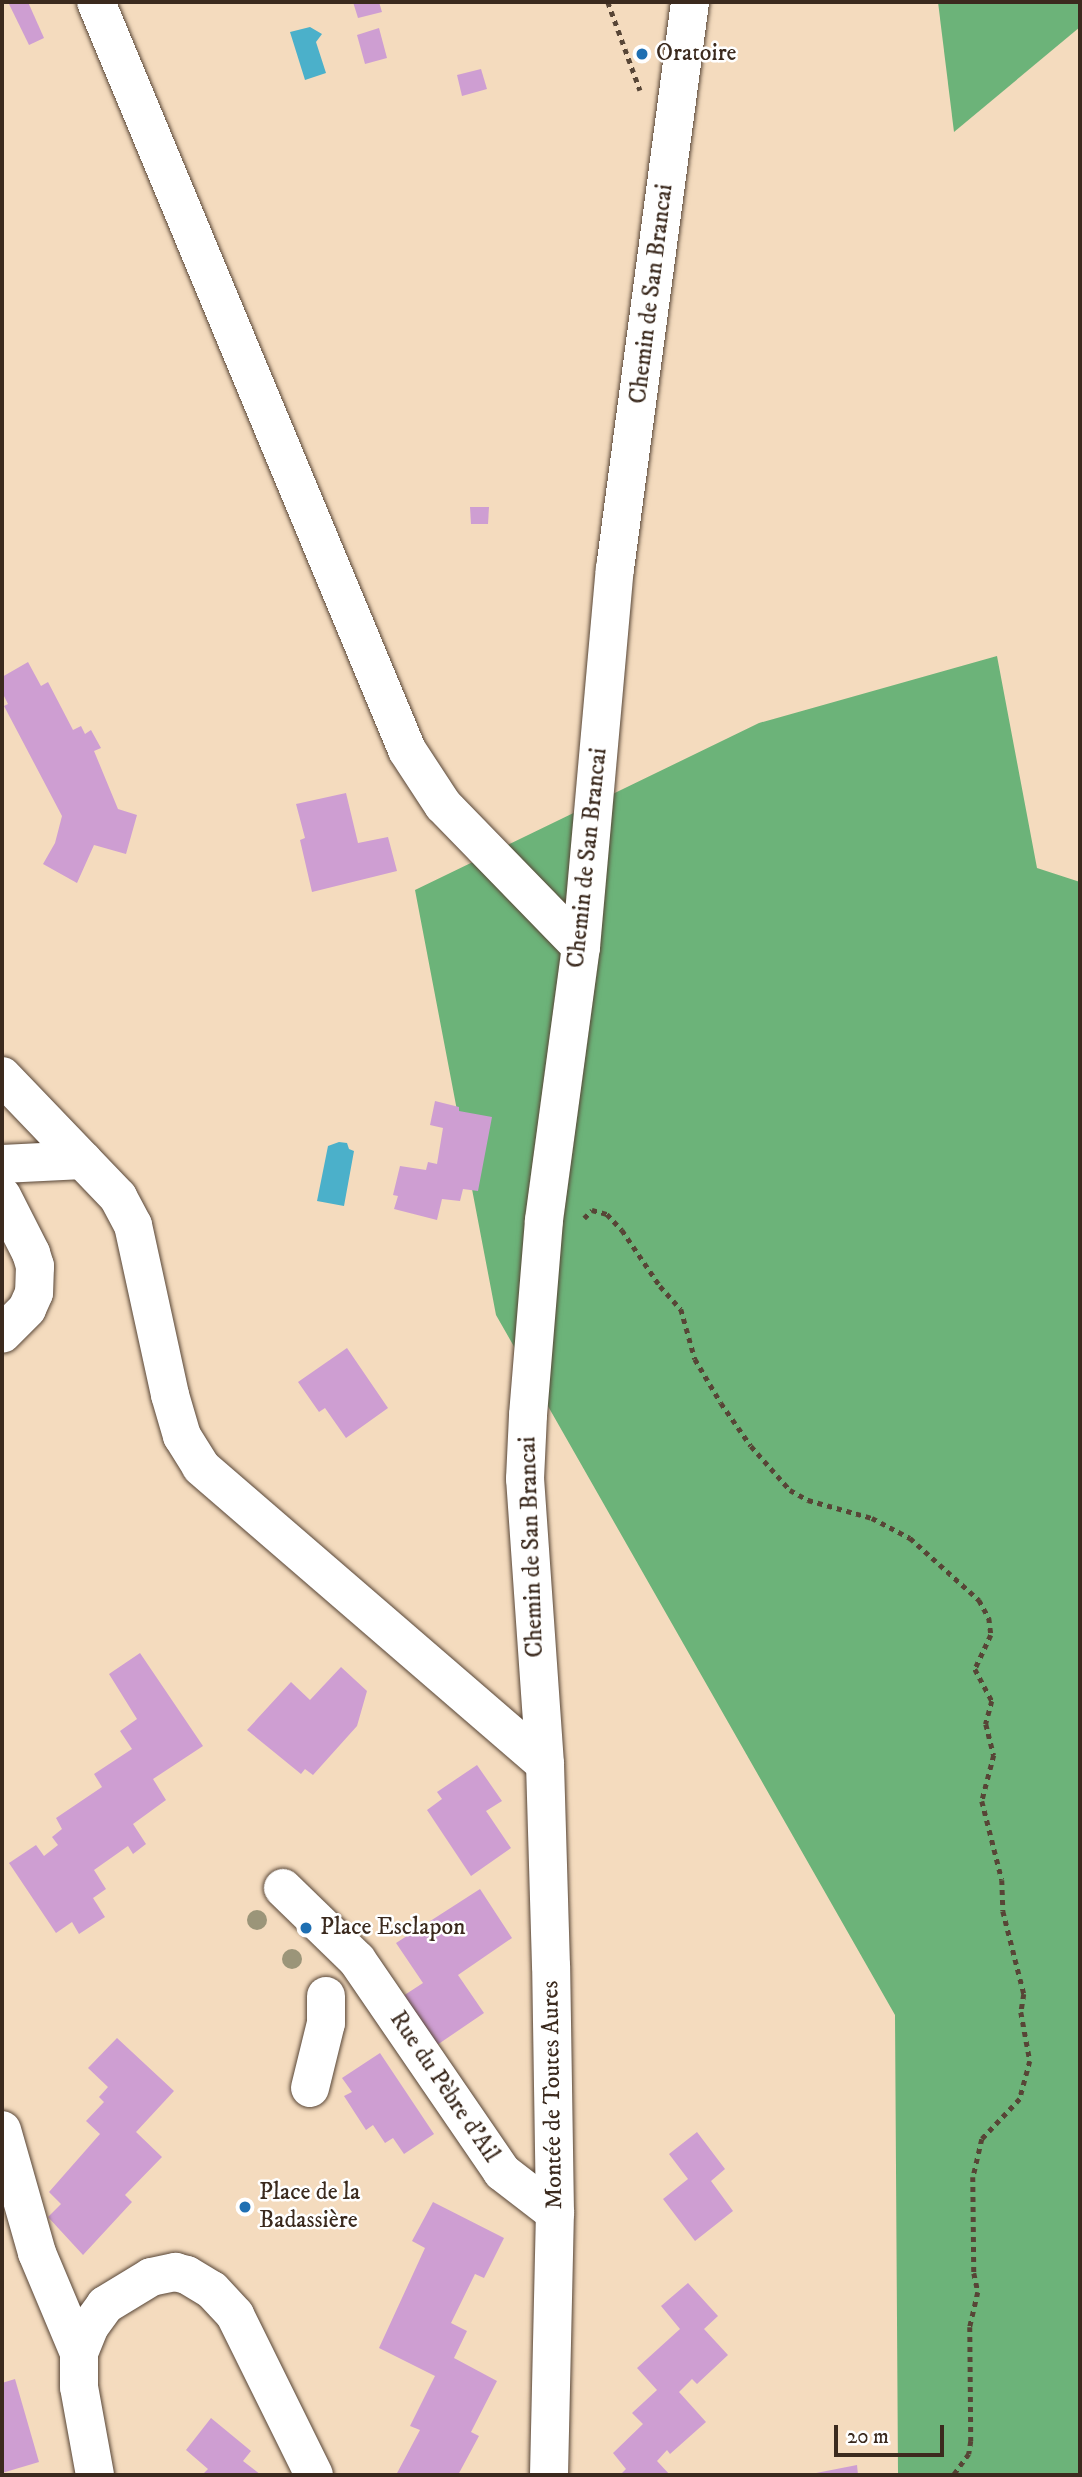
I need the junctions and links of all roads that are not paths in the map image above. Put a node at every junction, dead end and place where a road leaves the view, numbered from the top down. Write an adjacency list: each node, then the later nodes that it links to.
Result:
1 (96, 2): 3 (street)
2 (690, 2): 3 (street, Chemin de San Brancai)
3 (581, 947): 9 (street, Chemin de San Brancai)
4 (2, 1076): 5 (street)
5 (83, 1160): 6 (street); 10 (street)
6 (2, 1164)
7 (2, 1196): 8 (street)
8 (2, 1334)
9 (540, 1716): 10 (street, Montée de Toutes Aures)
10 (545, 1764): 15 (street, Montée de Toutes Aures)
11 (283, 1888): 15 (street, Rue du Pèbre d'Ail)
12 (326, 1996): 13 (street)
13 (310, 2088)
14 (2, 2130): 16 (street)
15 (555, 2213): 17 (street, Montée de Toutes Aures)
16 (79, 2353): 18 (street); 19 (street)
17 (552, 2473)
18 (95, 2475)
19 (314, 2475)

